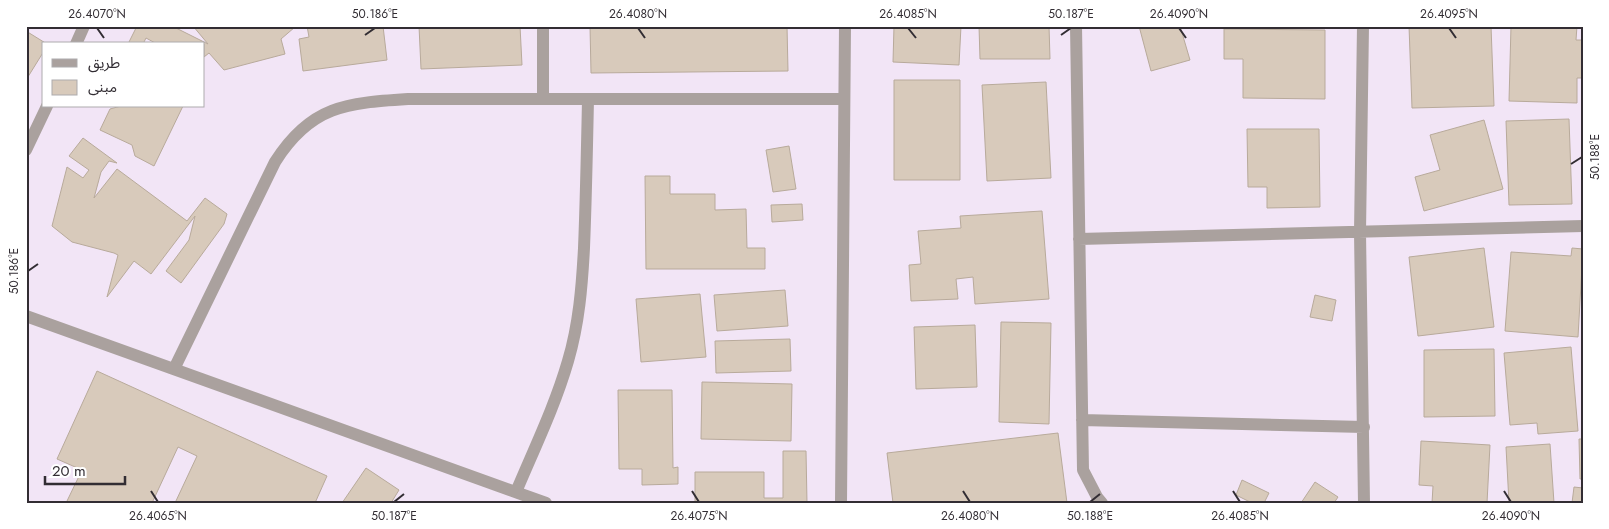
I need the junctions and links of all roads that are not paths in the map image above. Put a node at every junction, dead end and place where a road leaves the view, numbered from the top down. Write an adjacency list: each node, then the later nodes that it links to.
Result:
1 (84, 26): 6 (street)
2 (543, 26): 7 (street)
3 (845, 26): 8 (street)
4 (1076, 26): 14 (street)
5 (1363, 26): 13 (street)
6 (77, 42)
7 (543, 99): 9 (street); 16 (street)
8 (844, 99): 9 (street); 21 (street)
9 (588, 100): 19 (street)
10 (46, 108): 11 (street)
11 (26, 150)
12 (1583, 226): 13 (street)
13 (1360, 232): 14 (street); 18 (street)
14 (1079, 239): 17 (street)
15 (26, 316): 16 (street)
16 (174, 369): 19 (street)
17 (1082, 420): 18 (street); 22 (street)
18 (1364, 427): 23 (street)
19 (516, 492): 20 (street)
20 (546, 503)
21 (841, 503)
22 (1102, 503)
23 (1364, 503)

